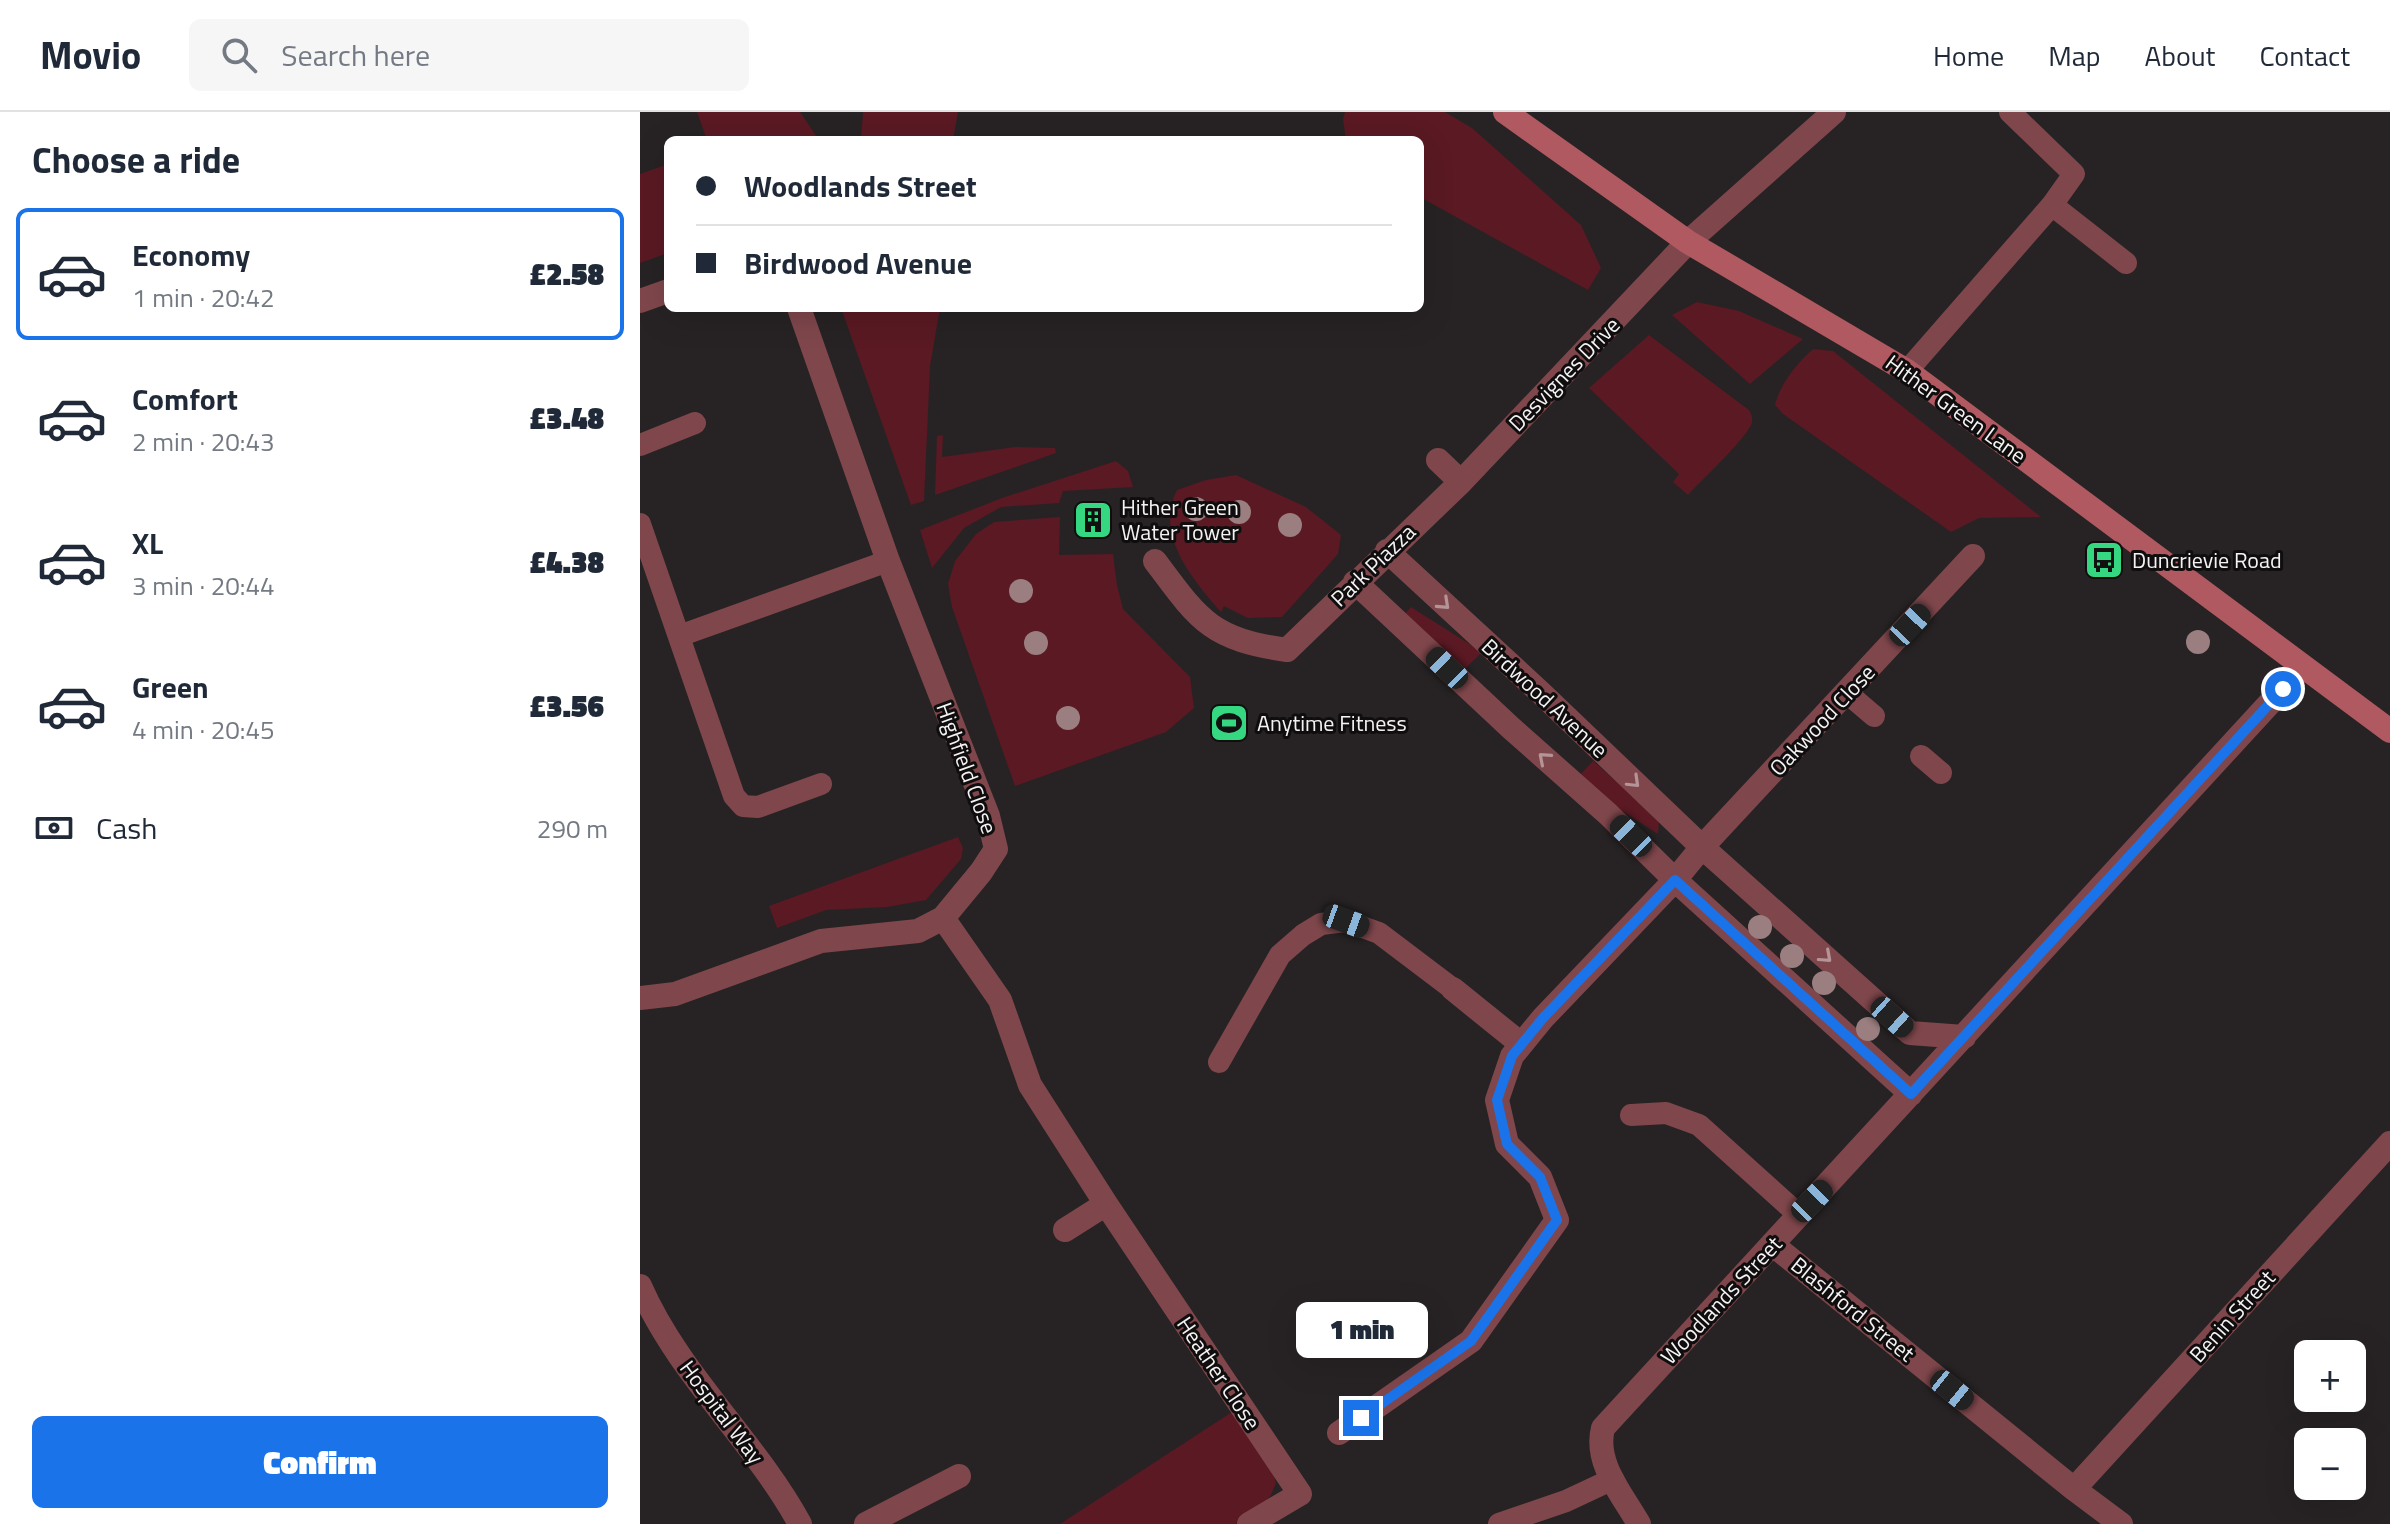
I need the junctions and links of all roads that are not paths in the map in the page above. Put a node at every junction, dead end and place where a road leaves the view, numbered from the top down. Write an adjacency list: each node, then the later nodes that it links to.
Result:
1 (1505, 112): 5 (street, Hither Green Lane)
2 (1834, 112): 5 (street)
3 (2010, 112): 4 (lane)
4 (2052, 205): 6 (lane); 10 (lane)
5 (1688, 242): 10 (street, Hither Green Lane); 14 (street, Desvignes Drive)
6 (2126, 263)
7 (664, 292): 8 (street)
8 (640, 301)
9 (800, 312): 18 (street, Highfield Close)
10 (1907, 371): 22 (street, Hither Green Lane)
11 (695, 423): 12 (lane)
12 (640, 445)
13 (1438, 460): 14 (street)
14 (1461, 482): 16 (street, Park Piazza)
15 (640, 524): 21 (lane)
16 (1387, 551): 20 (street, Park Piazza); 29 (street, Birdwood Avenue, one-way to 29)
17 (1973, 556): 23 (street, Oakwood Close)
18 (888, 561): 21 (lane); 31 (street, Highfield Close)
19 (1155, 561): 20 (street, Park Piazza)
20 (1355, 582): 30 (street, Birdwood Avenue, one-way to 20)
21 (679, 636): 28 (lane)
22 (2303, 667): 25 (street, Hither Green Lane); 34 (street, Woodlands Street)
23 (1847, 693): 24 (lane); 29 (street, Oakwood Close)
24 (1874, 716)
25 (2390, 731)
26 (1921, 756): 27 (lane)
27 (1941, 773)
28 (821, 784)
29 (1702, 847): 30 (street); 34 (street, Birdwood Avenue, one-way to 34)
30 (1675, 880): 35 (street); 37 (street, Birdwood Avenue)
31 (943, 918): 33 (street, Highfield Close); 40 (street, Heather Close)
32 (1453, 989): 35 (street); 36 (lane)
33 (640, 998)
34 (1964, 1037): 37 (street, Woodlands Street)
35 (1521, 1044): 45 (street)
36 (1219, 1062)
37 (1911, 1094): 41 (street, Woodlands Street)
38 (1631, 1115): 41 (lane)
39 (2390, 1143): 48 (street, Benin Street)
40 (1106, 1204): 42 (street); 51 (street, Heather Close)
41 (1799, 1215): 43 (street, Woodlands Street)
42 (1065, 1230)
43 (1772, 1244): 47 (street, Woodlands Street); 48 (street, Blashford Street)
44 (643, 1292): 49 (street, Hospital Way)
45 (1339, 1433)
46 (959, 1476): 50 (street)
47 (1613, 1479): 52 (lane); 53 (street)
48 (2074, 1489): 54 (street, Blashford Street)
49 (800, 1524)
50 (866, 1524)
51 (1249, 1524)
52 (1499, 1524)
53 (1639, 1524)
54 (2121, 1524)

